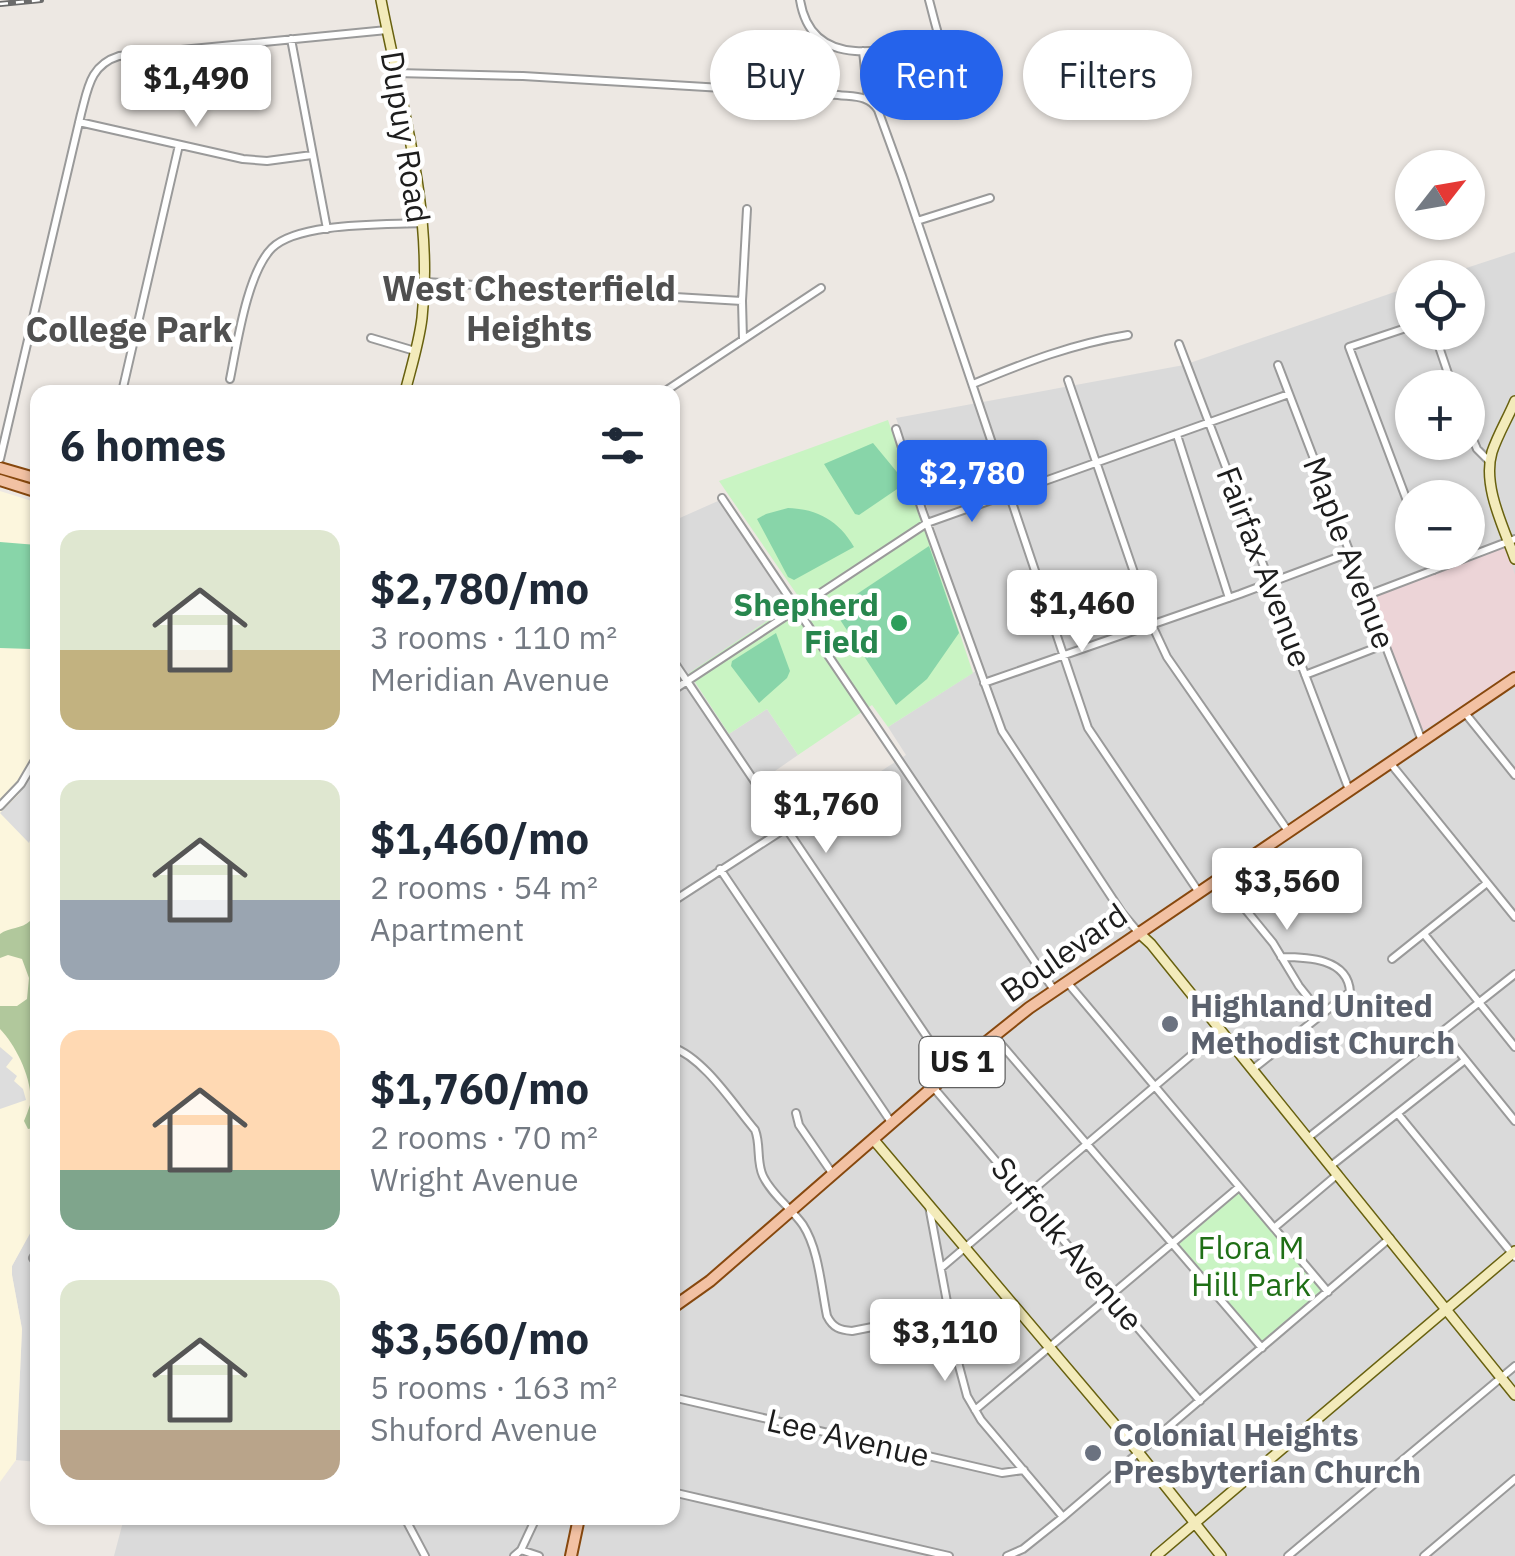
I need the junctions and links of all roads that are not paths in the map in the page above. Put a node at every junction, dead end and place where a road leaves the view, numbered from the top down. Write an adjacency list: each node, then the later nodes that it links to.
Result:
1 (381, 0): 4 (street, Dupuy Road)
2 (800, 0): 7 (street)
3 (929, 0): 5 (street)
4 (387, 30): 6 (street); 8 (street, Dupuy Road)
5 (937, 30)
6 (291, 39): 11 (street); 13 (street)
7 (860, 50)
8 (396, 73): 9 (street); 17 (street, Dupuy Road)
9 (860, 98)
10 (882, 120): 16 (street)
11 (80, 122): 12 (street); 42 (street)
12 (180, 145): 13 (street); 32 (street)
13 (312, 155): 18 (street)
14 (990, 198): 16 (street)
15 (747, 209): 21 (street)
16 (917, 221): 31 (street)
17 (421, 223): 18 (street); 19 (street, Dupuy Road)
18 (326, 229): 29 (street)
19 (423, 282): 21 (street); 27 (street, Dupuy Road)
20 (822, 288): 25 (street)
21 (742, 302): 25 (street)
22 (1395, 332): 48 (street)
23 (1128, 335): 31 (street)
24 (371, 338): 27 (street)
25 (743, 339): 34 (street)
26 (1178, 344): 38 (street, Fairfax Avenue)
27 (416, 351): 33 (street, Dupuy Road)
28 (1278, 365): 35 (street, Maple Avenue)
29 (230, 379)
30 (1068, 380): 44 (street)
31 (973, 384): 50 (street)
32 (124, 385)
33 (406, 385)
34 (674, 385)
35 (1289, 394): 38 (street); 55 (street, Maple Avenue)
36 (1515, 401): 37 (street)
37 (1512, 416): 43 (street)
38 (1209, 424): 40 (street); 58 (street, Fairfax Avenue)
39 (896, 429): 52 (street)
40 (1177, 436): 44 (street); 60 (street)
41 (1485, 457): 43 (street)
42 (0, 459)
43 (1490, 462): 53 (street)
44 (1097, 464): 50 (street); 62 (street)
45 (0, 468): 46 (main road)
46 (30, 477)
47 (0, 480): 49 (main road)
48 (1399, 480)
49 (30, 489)
50 (1008, 494): 52 (street); 64 (street)
51 (722, 498): 61 (street)
52 (927, 523): 61 (street); 69 (street)
53 (1512, 540): 54 (street); 56 (street)
54 (1485, 550)
55 (1349, 553): 58 (street); 59 (street, Maple Avenue)
56 (1515, 560)
57 (1434, 570): 59 (street)
58 (1270, 582): 60 (street); 66 (street, Fairfax Avenue)
59 (1366, 596): 63 (street, Maple Avenue)
60 (1229, 598): 62 (street)
61 (796, 608): 68 (street); 92 (street)
62 (1152, 624): 64 (street); 79 (street)
63 (1384, 644): 66 (street); 72 (street, Maple Avenue)
64 (1063, 656): 69 (street); 83 (street)
65 (680, 671): 68 (street)
66 (1305, 675): 76 (street, Fairfax Avenue)
67 (1515, 678): 71 (main road, Boulevard / US 1)
68 (687, 681): 70 (street); 78 (street)
69 (984, 682): 86 (street)
70 (680, 686)
71 (1464, 712): 72 (main road, Boulevard / US 1); 75 (street)
72 (1422, 741): 73 (main road, Boulevard / US 1)
73 (1390, 763): 76 (main road, Boulevard / US 1); 82 (street)
74 (30, 768): 77 (street)
75 (1515, 775)
76 (1349, 790): 79 (main road, Boulevard / US 1)
77 (0, 806)
78 (786, 828): 80 (street); 102 (street)
79 (1288, 831): 81 (main road, Boulevard / US 1)
80 (720, 869): 84 (street); 108 (street)
81 (1219, 877): 83 (main road, Boulevard / US 1); 88 (street)
82 (1487, 883): 85 (street); 87 (street)
83 (1198, 891): 86 (main road, Boulevard / US 1)
84 (680, 894)
85 (1515, 917)
86 (1138, 932): 91 (main road, Boulevard / US 1); 95 (street)
87 (1424, 934): 89 (street); 93 (street)
88 (1282, 957): 94 (street); 94 (street)
89 (1392, 960)
90 (1515, 974): 93 (street)
91 (1066, 981): 92 (main road, Boulevard / US 1); 103 (street)
92 (1054, 990): 97 (main road, Boulevard / US 1)
93 (1478, 1002): 96 (street); 98 (street)
94 (1322, 1015): 101 (street)
95 (1221, 1030): 101 (street); 103 (street)
96 (1442, 1031): 100 (street); 109 (street)
97 (993, 1035): 102 (main road, Boulevard / US 1); 111 (street)
98 (1515, 1047)
99 (680, 1050): 117 (street)
100 (1465, 1060): 106 (street); 107 (street)
101 (1254, 1069): 109 (street)
102 (951, 1072): 104 (main road, Boulevard / US 1)
103 (1154, 1086): 111 (street); 114 (street)
104 (934, 1087): 108 (main road, Boulevard / US 1); 115 (street, Suffolk Avenue)
105 (796, 1113): 113 (street)
106 (1398, 1114): 112 (street); 122 (street)
107 (1515, 1121)
108 (892, 1123): 110 (main road, Boulevard / US 1)
109 (1309, 1137): 112 (street)
110 (873, 1140): 113 (main road, Boulevard / US 1); 116 (street)
111 (1087, 1143): 115 (street); 120 (street)
112 (1335, 1170): 118 (street); 119 (street)
113 (833, 1174): 117 (main road, Boulevard / US 1)
114 (1239, 1187): 118 (street); 120 (street)
115 (1026, 1196): 121 (street); 125 (street, Suffolk Avenue)
116 (929, 1204): 121 (street); 123 (street)
117 (791, 1211): 126 (main road, Boulevard / US 1); 128 (street)
118 (1274, 1228): 124 (street)
119 (1390, 1238): 124 (street); 127 (street)
120 (1172, 1244): 125 (street); 130 (street)
121 (965, 1248): 123 (street); 129 (street)
122 (1514, 1254): 127 (street)
123 (941, 1268): 128 (street)
124 (1328, 1292): 130 (street)
125 (1111, 1295): 129 (street); 135 (street, Suffolk Avenue)
126 (680, 1302)
127 (1447, 1308): 132 (street); 142 (street)
128 (949, 1312): 136 (street)
129 (1049, 1347): 136 (street); 137 (street)
130 (1262, 1348): 135 (street)
131 (1515, 1366): 132 (street)
132 (1501, 1377): 133 (street); 155 (street)
133 (1515, 1394)
134 (680, 1400): 138 (street, Lee Avenue)
135 (1200, 1401): 137 (street)
136 (975, 1410): 138 (street)
137 (1139, 1453): 141 (street); 142 (street)
138 (1024, 1470): 141 (street)
139 (1515, 1479): 156 (street)
140 (680, 1494): 151 (street)
141 (1063, 1517): 146 (street)
142 (1195, 1523): 153 (street); 154 (street)
143 (408, 1525): 148 (street)
144 (532, 1525): 147 (street)
145 (578, 1525): 150 (main road)
146 (1026, 1552): 152 (street)
147 (518, 1553): 149 (street)
148 (426, 1556)
149 (539, 1556)
150 (571, 1556)
151 (949, 1556)
152 (1007, 1556)
153 (1156, 1556)
154 (1221, 1556)
155 (1288, 1556)
156 (1424, 1556)

